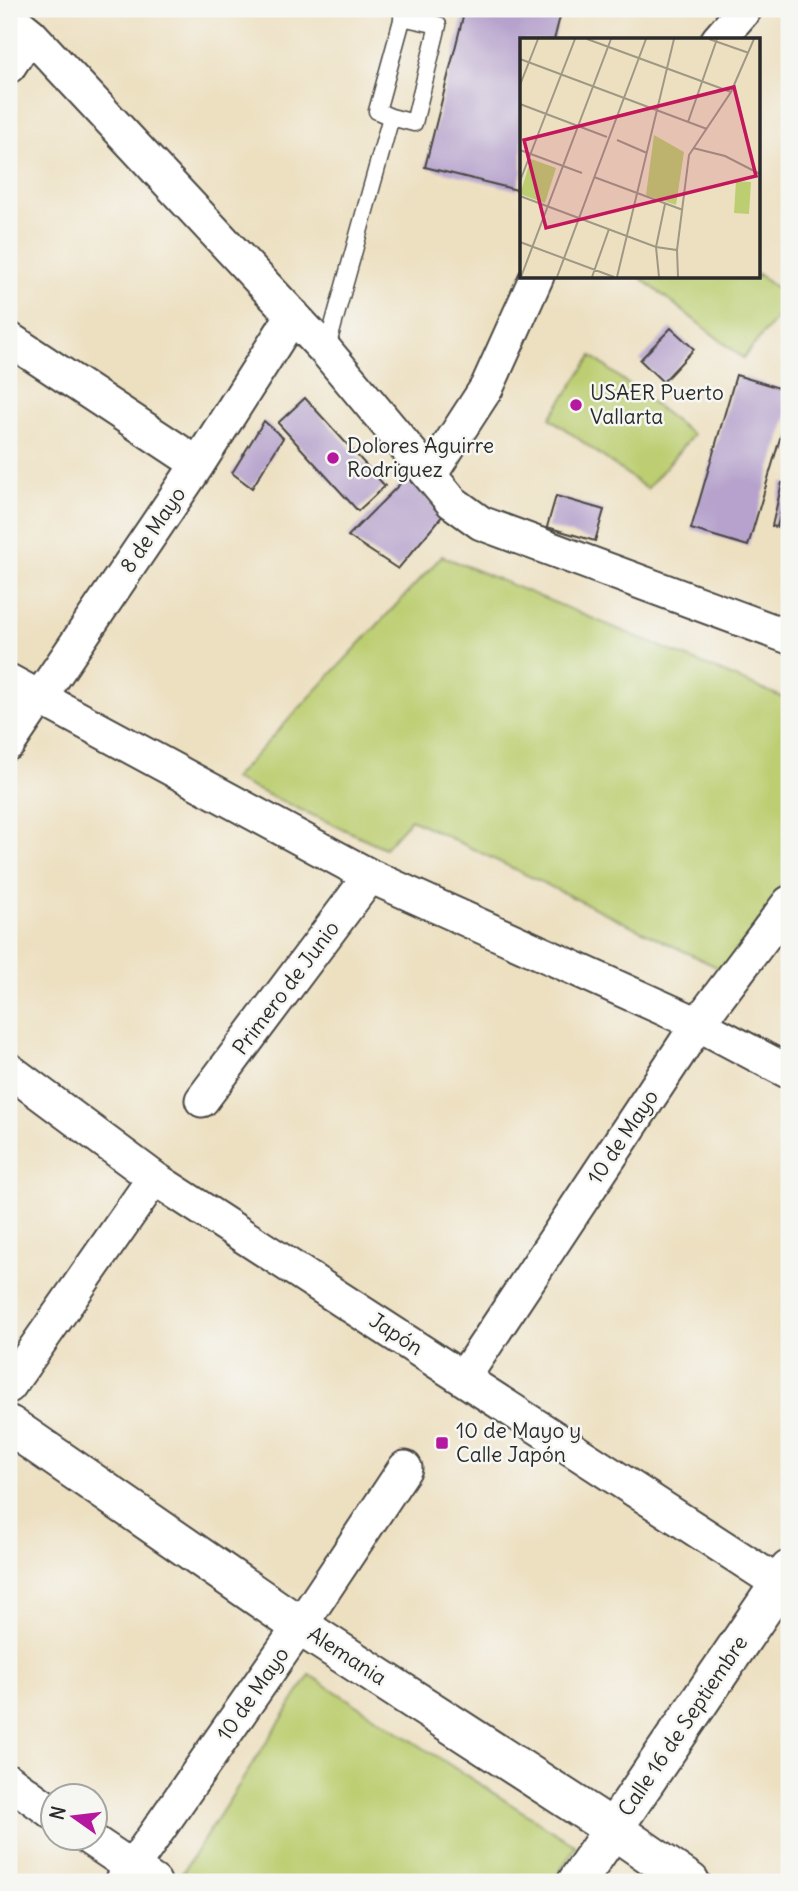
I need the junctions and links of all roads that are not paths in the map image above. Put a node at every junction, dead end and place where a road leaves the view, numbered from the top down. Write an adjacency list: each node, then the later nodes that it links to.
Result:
1 (745, 9): 4 (street)
2 (404, 13): 6 (lane); 6 (lane)
3 (19, 26): 5 (street); 8 (street)
4 (720, 38)
5 (9, 66)
6 (391, 117): 10 (lane)
7 (536, 278): 12 (street)
8 (293, 315): 10 (street); 11 (street, 8 de Mayo)
9 (9, 339): 11 (street)
10 (326, 351): 12 (street)
11 (198, 464): 15 (street, 8 de Mayo)
12 (430, 475): 13 (street)
13 (789, 637)
14 (9, 681): 15 (street)
15 (39, 696): 16 (street, 8 de Mayo); 17 (street)
16 (9, 743)
17 (370, 876): 19 (street); 22 (street, Primero de Junio)
18 (789, 903): 19 (street, 10 de Mayo)
19 (698, 1024): 21 (street); 24 (street, 10 de Mayo)
20 (9, 1070): 23 (street, Japón)
21 (789, 1072)
22 (202, 1100)
23 (155, 1178): 24 (street, Japón); 25 (street)
24 (464, 1377): 28 (street, Japón)
25 (9, 1386)
26 (9, 1425): 29 (street, Alemania)
27 (405, 1468): 29 (street, 10 de Mayo)
28 (786, 1581): 32 (street, Calle 16 de Septiembre)
29 (300, 1626): 32 (street, Alemania); 34 (street, 10 de Mayo)
30 (9, 1782): 31 (street)
31 (38, 1802)
32 (613, 1829): 35 (street, Calle 16 de Septiembre); 36 (street, Alemania)
33 (107, 1853): 34 (street)
34 (136, 1877)
35 (577, 1882)
36 (690, 1882)

